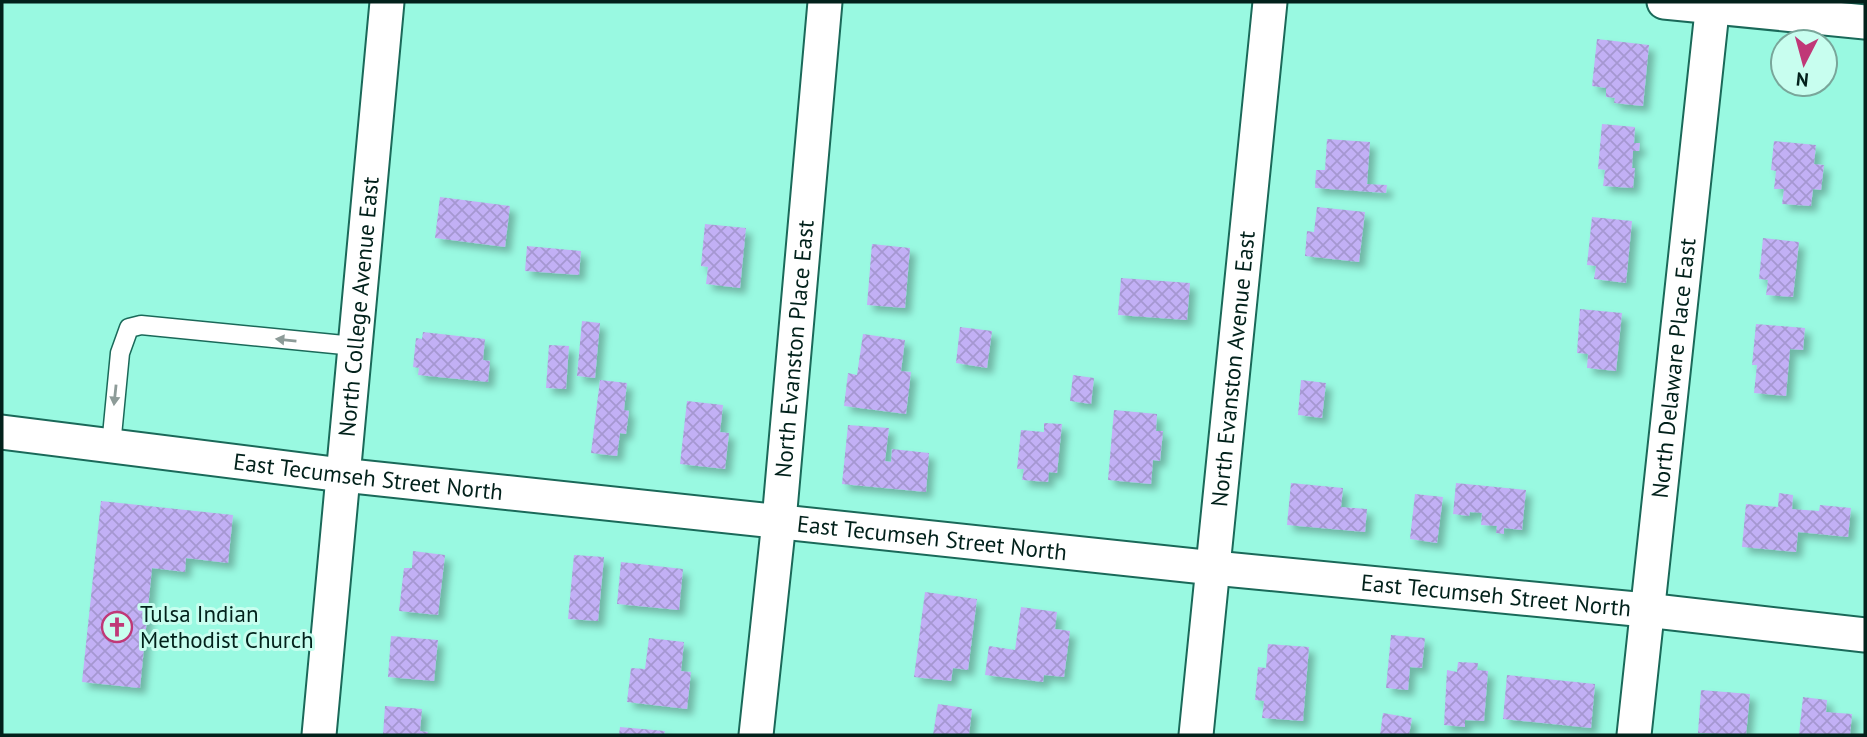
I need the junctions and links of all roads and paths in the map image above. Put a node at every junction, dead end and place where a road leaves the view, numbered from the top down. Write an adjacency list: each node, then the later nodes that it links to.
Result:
1 (387, 2): 7 (street, North College Avenue East)
2 (825, 2): 11 (street, North Evanston Place East)
3 (1270, 2): 12 (street, North Evanston Avenue East)
4 (1664, 2): 5 (street)
5 (1712, 4): 6 (street); 13 (street, North Delaware Place East)
6 (1865, 22)
7 (354, 346): 9 (lane, one-way to 9); 10 (street, North College Avenue East)
8 (2, 432): 9 (street, East Tecumseh Street North)
9 (111, 446): 10 (street, East Tecumseh Street North)
10 (342, 475): 11 (street, East Tecumseh Street North); 15 (street, North College Avenue East)
11 (779, 521): 12 (street, East Tecumseh Street North); 16 (street, North Evanston Place East)
12 (1214, 568): 13 (street, East Tecumseh Street North); 17 (street, North Evanston Avenue East)
13 (1646, 610): 14 (street, East Tecumseh Street North); 18 (street, North Delaware Place East)
14 (1865, 635)
15 (320, 735)
16 (756, 735)
17 (1196, 735)
18 (1634, 735)

